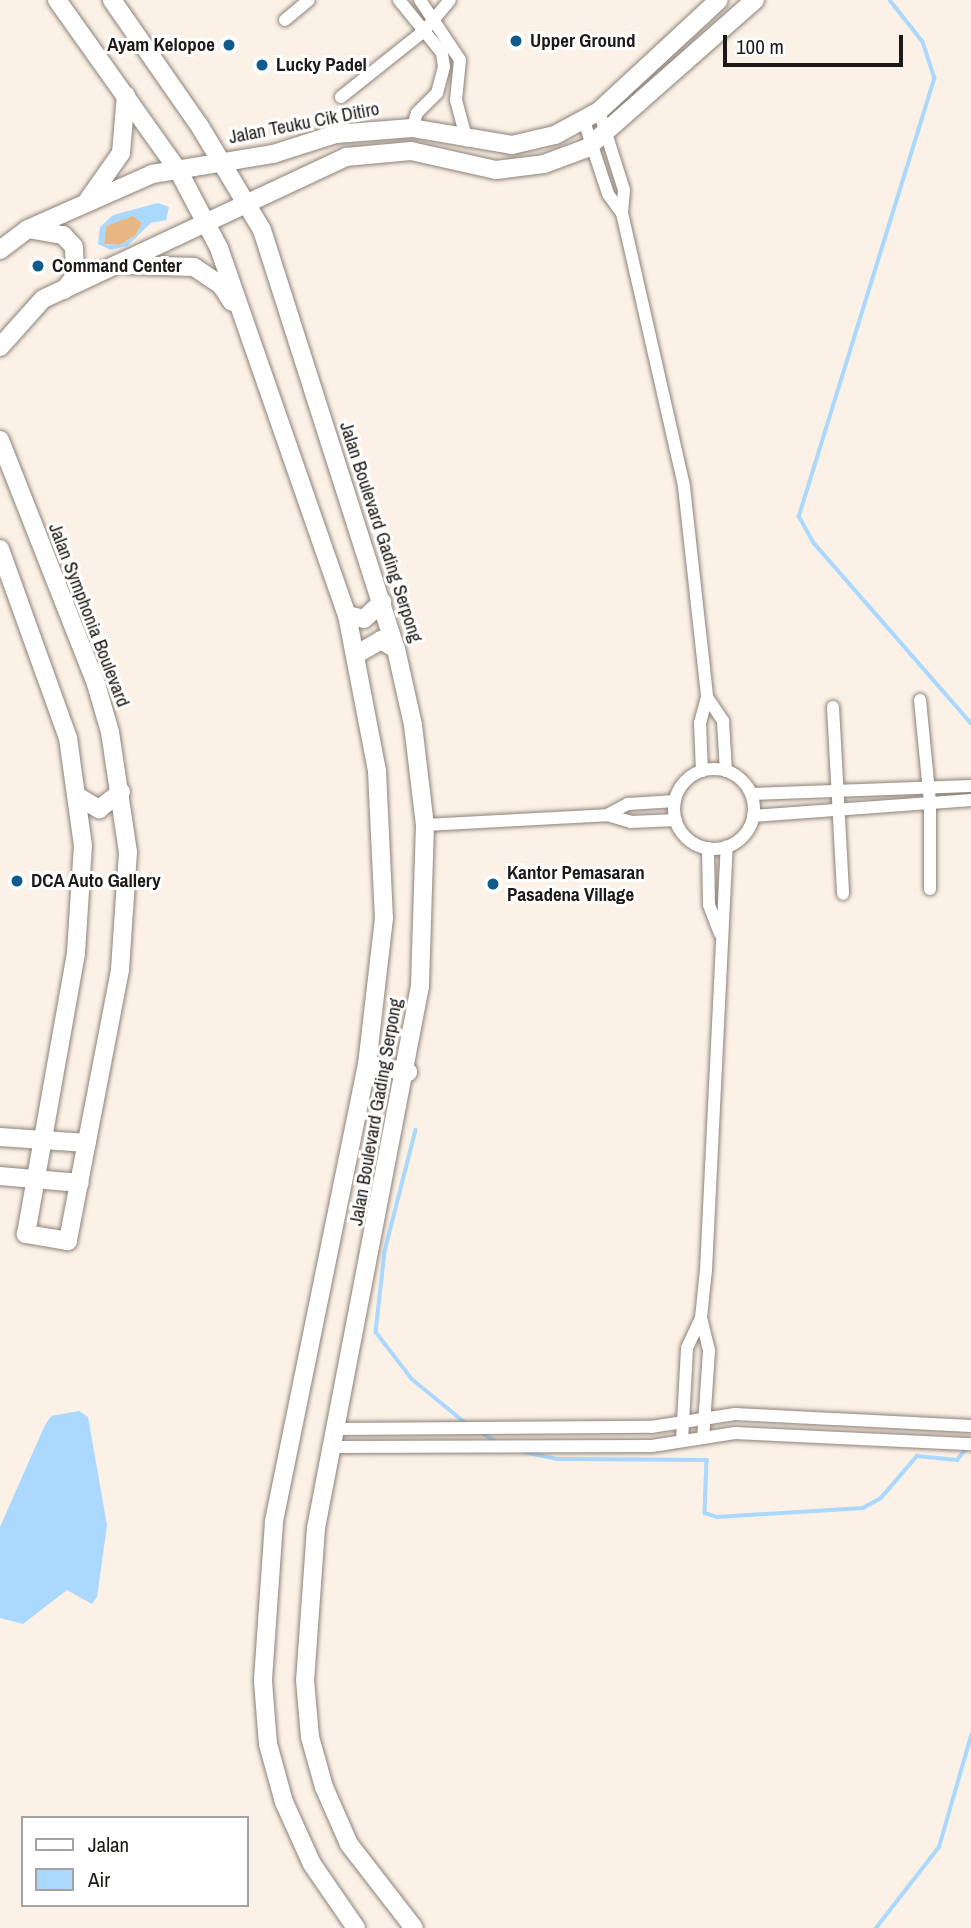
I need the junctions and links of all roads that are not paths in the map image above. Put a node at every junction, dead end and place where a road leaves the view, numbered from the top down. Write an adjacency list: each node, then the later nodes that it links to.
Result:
1 (57, 0): 13 (main road, Jalan Boulevard Gading Serpong)
2 (112, 0): 22 (main road, Jalan Boulevard Gading Serpong)
3 (309, 0): 10 (street)
4 (399, 0): 11 (street)
5 (420, 0): 9 (street)
6 (450, 0): 9 (street)
7 (719, 0): 16 (main road, Jalan Teuku Cik Ditiro)
8 (755, 0): 18 (main road)
9 (432, 15): 11 (street); 15 (street)
10 (285, 20)
11 (424, 31): 12 (street); 14 (street)
12 (437, 93): 15 (street); 17 (street)
13 (127, 95): 23 (main road, Jalan Boulevard Gading Serpong); 24 (main road)
14 (341, 97)
15 (456, 100): 19 (street)
16 (591, 116): 18 (street); 19 (main road, Jalan Teuku Cik Ditiro); 20 (street)
17 (412, 128): 19 (main road, Jalan Teuku Cik Ditiro); 21 (main road); 22 (main road, Jalan Teuku Cik Ditiro)
18 (609, 132): 20 (main road); 26 (street)
19 (467, 141)
20 (593, 144): 21 (main road); 26 (street)
21 (411, 151): 25 (main road)
22 (221, 159): 23 (main road, Jalan Teuku Cik Ditiro); 25 (main road, Jalan Boulevard Gading Serpong)
23 (178, 170): 24 (main road, Jalan Teuku Cik Ditiro); 27 (main road, Jalan Boulevard Gading Serpong)
24 (86, 202): 28 (main road)
25 (248, 205): 27 (main road); 36 (main road, Jalan Boulevard Gading Serpong)
26 (622, 213): 40 (street)
27 (207, 221): 30 (main road); 32 (main road, Jalan Boulevard Gading Serpong)
28 (28, 229): 29 (main road); 31 (main road)
29 (0, 250)
30 (123, 266): 31 (main road); 32 (main road)
31 (64, 290): 33 (main road)
32 (251, 331): 37 (main road, Jalan Boulevard Gading Serpong)
33 (0, 347)
34 (0, 440): 46 (main road, Jalan Symphonia Boulevard)
35 (0, 549): 49 (main road)
36 (382, 602): 37 (main road); 38 (main road, Jalan Boulevard Gading Serpong)
37 (347, 615): 39 (main road, Jalan Boulevard Gading Serpong)
38 (396, 649): 39 (main road); 56 (main road, Jalan Boulevard Gading Serpong)
39 (358, 654): 62 (main road, Jalan Boulevard Gading Serpong)
40 (707, 697): 43 (street); 44 (street)
41 (920, 700): 48 (street)
42 (833, 707): 50 (street)
43 (702, 771): 44 (street); 52 (street)
44 (726, 771): 47 (street)
45 (971, 786): 48 (street)
46 (121, 792): 49 (main road); 66 (main road, Jalan Symphonia Boulevard)
47 (751, 794): 50 (street); 54 (street)
48 (930, 795): 50 (street); 51 (street); 59 (street)
49 (77, 796): 65 (main road)
50 (842, 800): 54 (street); 60 (street)
51 (971, 800)
52 (675, 801): 53 (street); 55 (street)
53 (607, 815): 55 (street); 56 (street)
54 (753, 817): 57 (street)
55 (676, 820): 58 (street)
56 (425, 825): 63 (main road, Jalan Boulevard Gading Serpong)
57 (727, 846): 58 (street); 61 (street)
58 (708, 848): 61 (street)
59 (930, 889)
60 (843, 894)
61 (720, 933): 70 (street)
62 (367, 1064): 63 (main road); 79 (main road, Jalan Boulevard Gading Serpong)
63 (408, 1072): 74 (main road, Jalan Boulevard Gading Serpong)
64 (0, 1137): 65 (main road)
65 (41, 1137): 66 (main road); 68 (main road)
66 (87, 1143): 69 (main road, Jalan Symphonia Boulevard)
67 (0, 1176): 68 (main road)
68 (37, 1177): 69 (main road); 69 (main road, Jalan Symphonia Boulevard)
69 (79, 1182)
70 (701, 1318): 71 (street); 72 (street)
71 (705, 1419): 72 (street); 73 (street); 75 (street)
72 (683, 1422): 74 (street); 76 (street)
73 (971, 1426)
74 (336, 1429): 78 (main road, Jalan Boulevard Gading Serpong)
75 (703, 1438): 76 (street); 77 (street)
76 (682, 1441): 78 (street)
77 (971, 1444)
78 (332, 1447): 80 (main road, Jalan Boulevard Gading Serpong)
79 (356, 1928)
80 (414, 1928)

